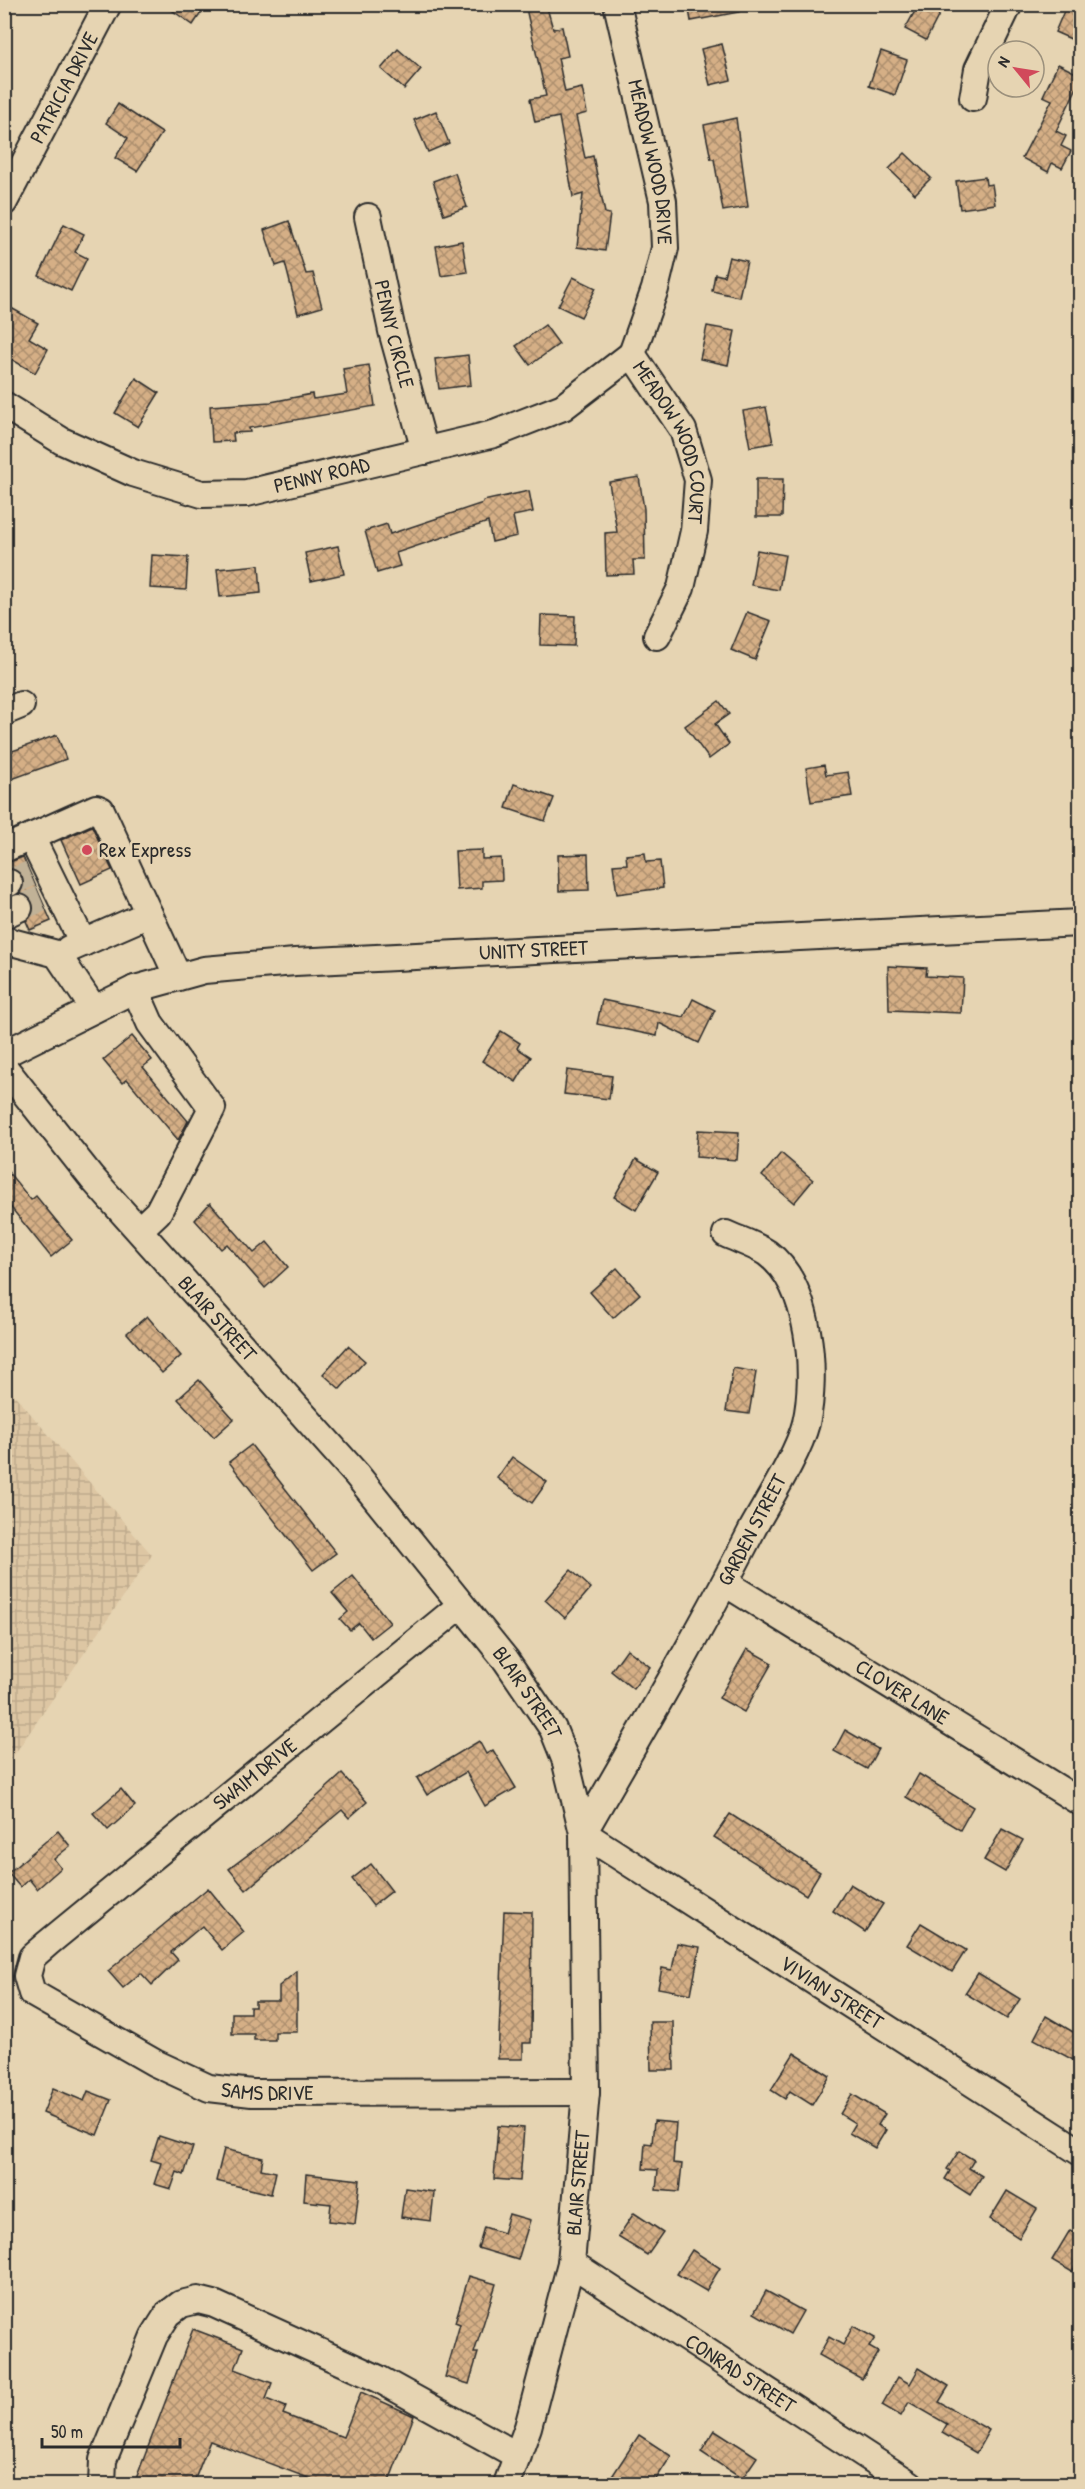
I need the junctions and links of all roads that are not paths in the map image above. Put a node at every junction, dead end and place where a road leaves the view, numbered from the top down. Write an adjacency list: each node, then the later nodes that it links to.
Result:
1 (108, 4): 5 (street, PATRICIA DRIVE)
2 (617, 4): 7 (street, MEADOW WOOD DRIVE)
3 (1009, 4): 4 (street)
4 (973, 98)
5 (4, 202)
6 (368, 217): 9 (street, PENNY CIRCLE)
7 (632, 354): 9 (street, PENNY ROAD); 10 (street, MEADOW WOOD COURT)
8 (4, 405): 9 (street, PENNY ROAD)
9 (425, 451)
10 (657, 636)
11 (31, 837): 12 (street); 13 (street); 14 (street)
12 (4, 849)
13 (22, 877): 15 (street)
14 (149, 914): 17 (street); 19 (street)
15 (20, 918): 17 (street); 18 (street)
16 (1080, 923): 19 (street, UNITY STREET)
17 (82, 943): 18 (street)
18 (57, 954): 21 (street)
19 (178, 977): 20 (street, UNITY STREET)
20 (135, 989): 21 (street, UNITY STREET); 24 (street)
21 (94, 1010): 22 (street, UNITY STREET)
22 (4, 1054)
23 (4, 1067): 24 (street, BLAIR STREET)
24 (139, 1230): 27 (street, BLAIR STREET)
25 (726, 1234): 26 (street, GARDEN STREET)
26 (725, 1583): 28 (street, CLOVER LANE); 29 (street, GARDEN STREET)
27 (461, 1605): 29 (street, BLAIR STREET); 30 (street, SWAIM DRIVE)
28 (1080, 1802)
29 (583, 1833): 31 (street, BLAIR STREET); 32 (street, VIVIAN STREET)
30 (48, 1943): 31 (street, SAMS DRIVE)
31 (586, 2092): 33 (street, BLAIR STREET)
32 (1080, 2152)
33 (571, 2263): 34 (street, BLAIR STREET); 37 (street, CONRAD STREET)
34 (518, 2456): 35 (street); 36 (street, BLAIR STREET)
35 (102, 2484)
36 (507, 2484)
37 (910, 2484)

